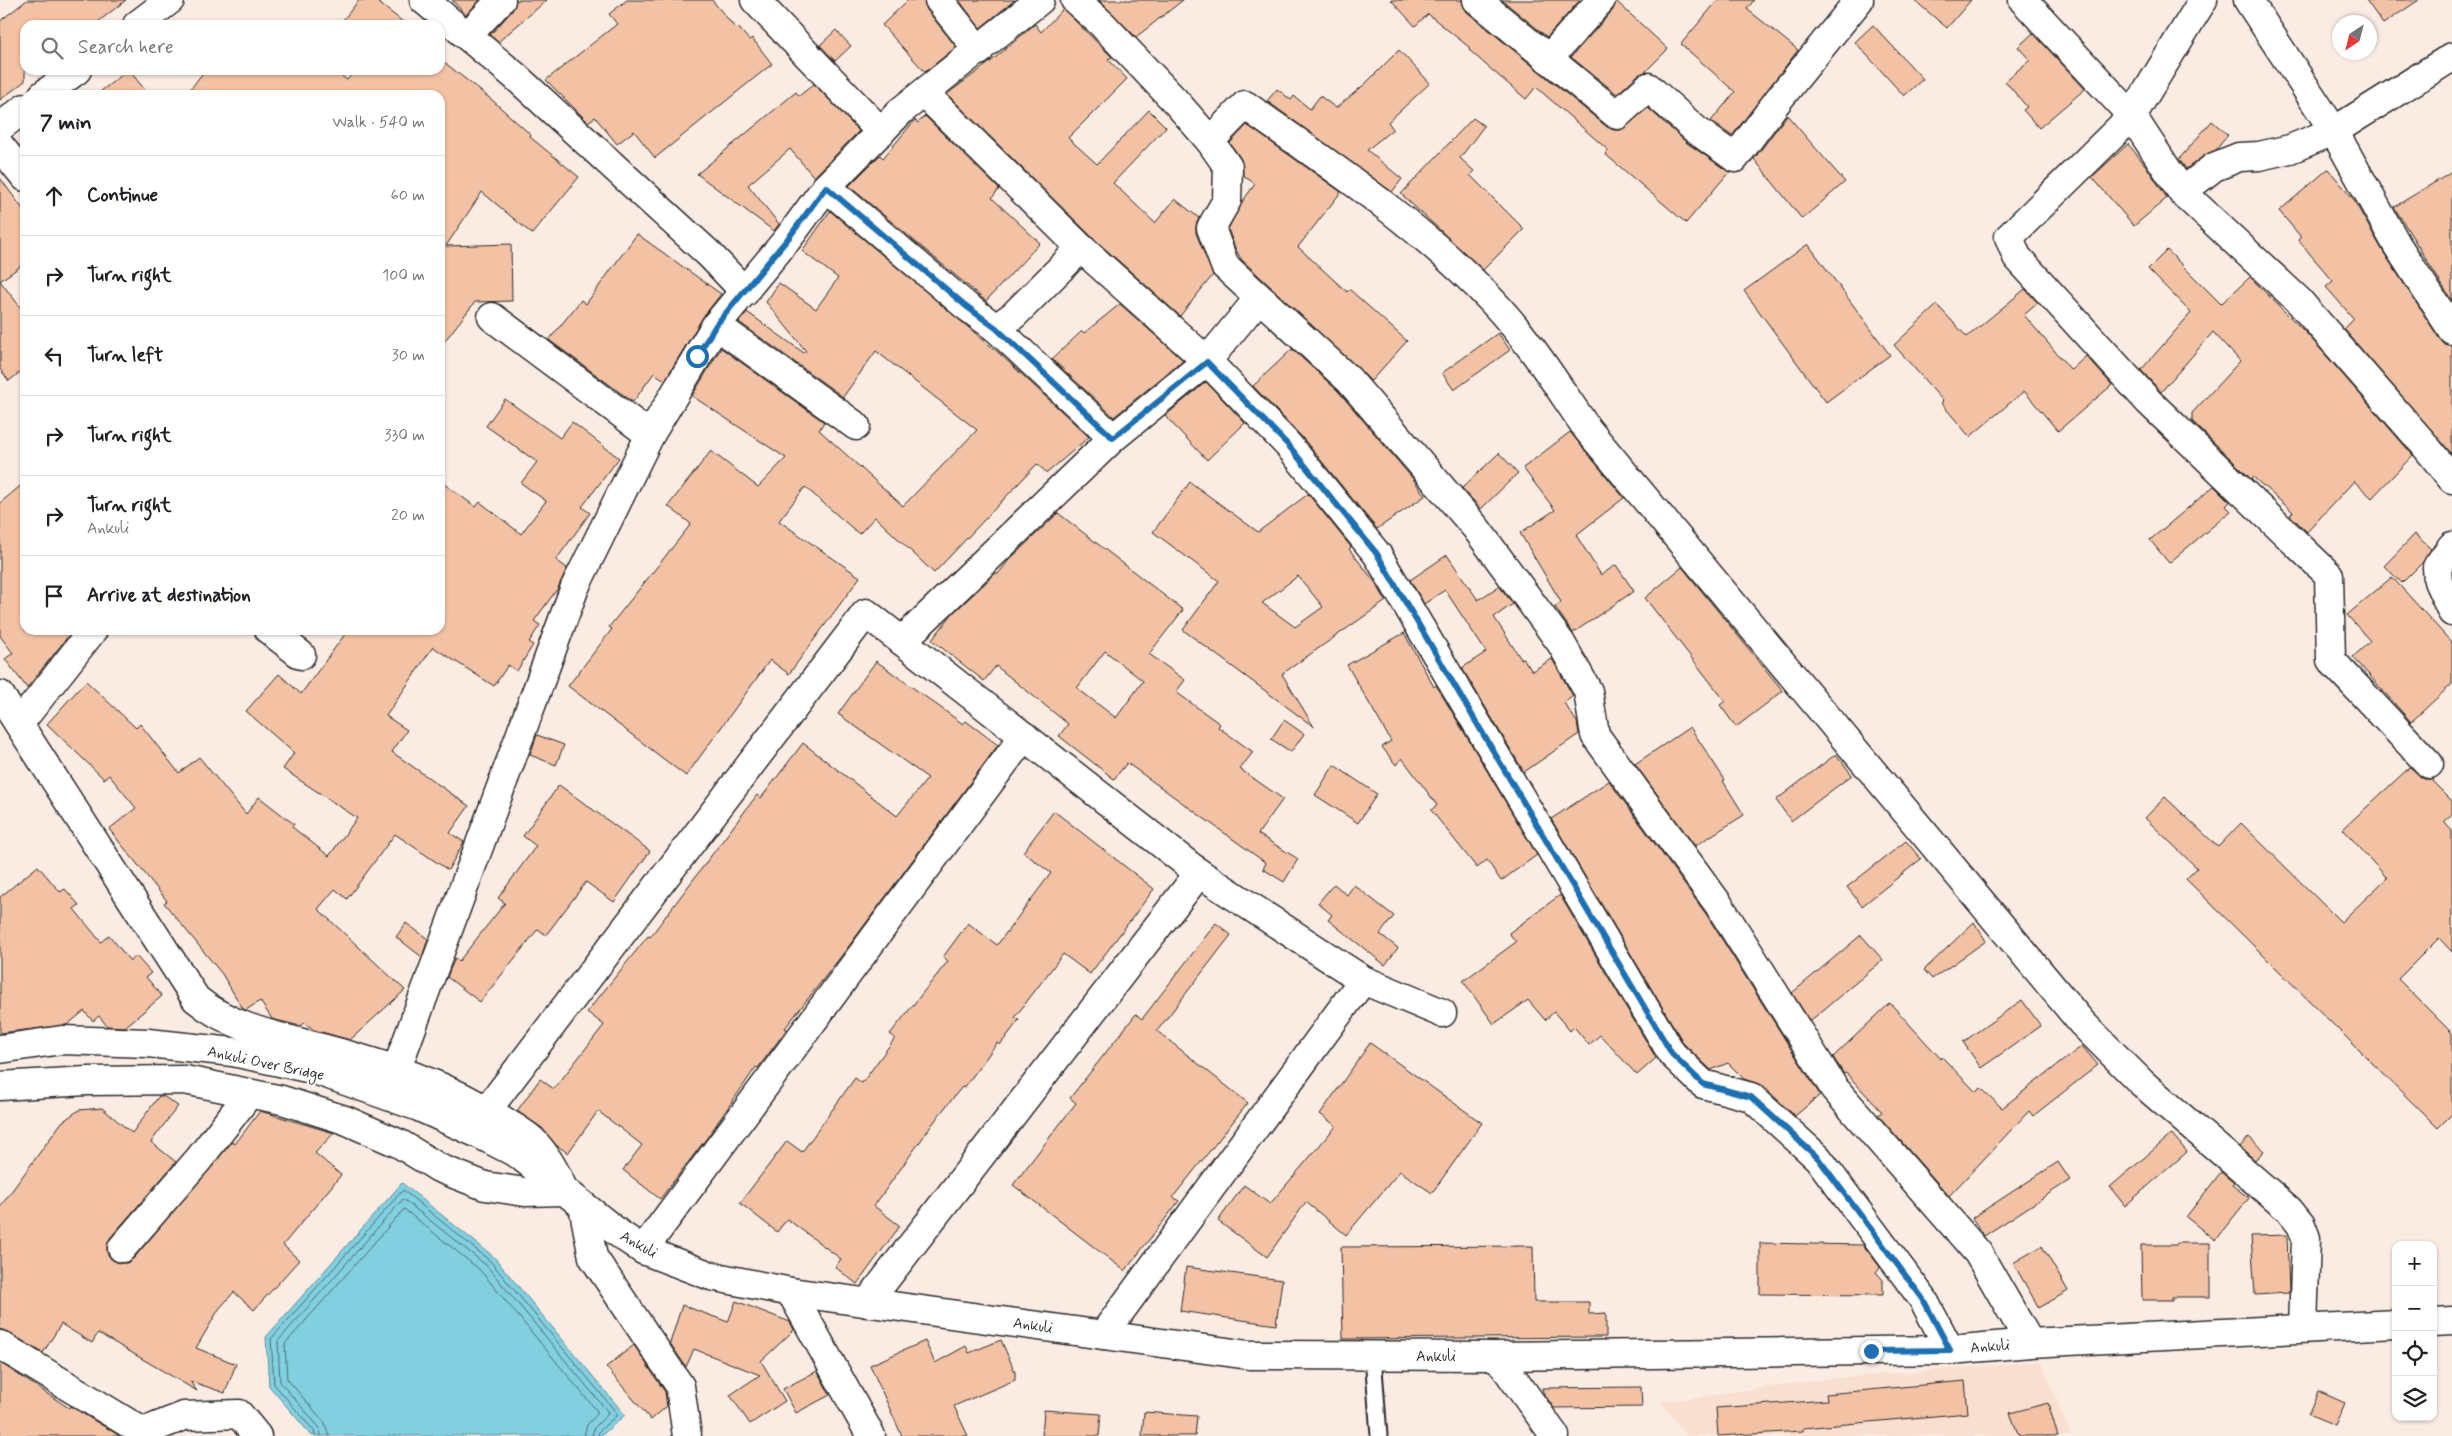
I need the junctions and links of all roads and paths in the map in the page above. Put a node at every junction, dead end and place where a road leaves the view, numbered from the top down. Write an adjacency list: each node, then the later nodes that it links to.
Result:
1 (170, 0): 14 (street)
2 (424, 0): 15 (street)
3 (501, 0): 15 (street)
4 (755, 0): 26 (street)
5 (939, 0): 16 (street)
6 (1040, 0): 16 (street)
7 (1075, 0): 27 (street)
8 (1477, 0): 18 (street)
9 (1601, 0): 18 (street)
10 (1859, 0): 18 (street)
11 (2023, 0): 23 (street)
12 (2203, 0): 23 (street)
13 (2248, 0): 25 (street)
14 (144, 20)
15 (467, 36): 33 (street)
16 (979, 51): 21 (street)
17 (2452, 57): 25 (street)
18 (1548, 58)
19 (70, 75): 20 (street)
20 (50, 90)
21 (925, 94): 26 (street); 32 (street)
22 (20, 112): 24 (street)
23 (2132, 116): 31 (street); 53 (street)
24 (0, 127)
25 (2334, 131): 31 (street); 38 (street)
26 (881, 132): 30 (street)
27 (1210, 141): 34 (street); 71 (street)
28 (0, 146): 29 (street)
29 (20, 171)
30 (826, 187): 33 (street); 37 (street)
31 (2182, 192): 43 (street)
32 (1081, 248): 37 (street); 39 (street)
33 (745, 292): 36 (street)
34 (1259, 298): 39 (street); 73 (street)
35 (492, 317): 41 (street)
36 (716, 325): 40 (street); 41 (street)
37 (996, 328): 42 (street)
38 (2452, 330)
39 (1207, 362): 42 (street); 75 (street)
40 (856, 426)
41 (650, 435): 58 (street)
42 (1113, 438): 48 (street)
43 (2452, 479)
44 (2452, 546): 45 (street)
45 (2452, 612)
46 (89, 635): 51 (street)
47 (275, 635): 49 (street)
48 (902, 641): 52 (street); 61 (street)
49 (301, 655)
50 (0, 695): 51 (street)
51 (19, 724): 58 (street)
52 (1024, 736): 54 (street); 65 (street)
53 (2429, 764)
54 (1199, 873): 55 (street); 67 (street)
55 (1363, 980): 56 (street); 72 (street)
56 (1442, 1012)
57 (0, 1049): 62 (street, Ankuli Over Bridge)
58 (397, 1068): 61 (street)
59 (0, 1086): 60 (street)
60 (249, 1094): 63 (street); 64 (street)
61 (487, 1110): 63 (street)
62 (518, 1154): 63 (street, Ankuli)
63 (574, 1198): 65 (street, Ankuli); 80 (street)
64 (122, 1248)
65 (643, 1250): 66 (street, Ankuli)
66 (791, 1292): 67 (street, Ankuli); 81 (street)
67 (867, 1303): 72 (street, Ankuli)
68 (2452, 1321): 69 (street)
69 (2437, 1322)
70 (2392, 1324): 71 (street, Ankuli)
71 (2303, 1328): 73 (street, Ankuli)
72 (1103, 1335): 76 (street, Ankuli)
73 (2030, 1343): 75 (street, Ankuli)
74 (0, 1345): 78 (street)
75 (1950, 1350): 77 (street, Ankuli)
76 (1373, 1355): 77 (street, Ankuli); 82 (lane)
77 (1497, 1356): 83 (street)
78 (143, 1434): 79 (street)
79 (257, 1436)
80 (687, 1436)
81 (871, 1436)
82 (1379, 1436)
83 (1555, 1436)

